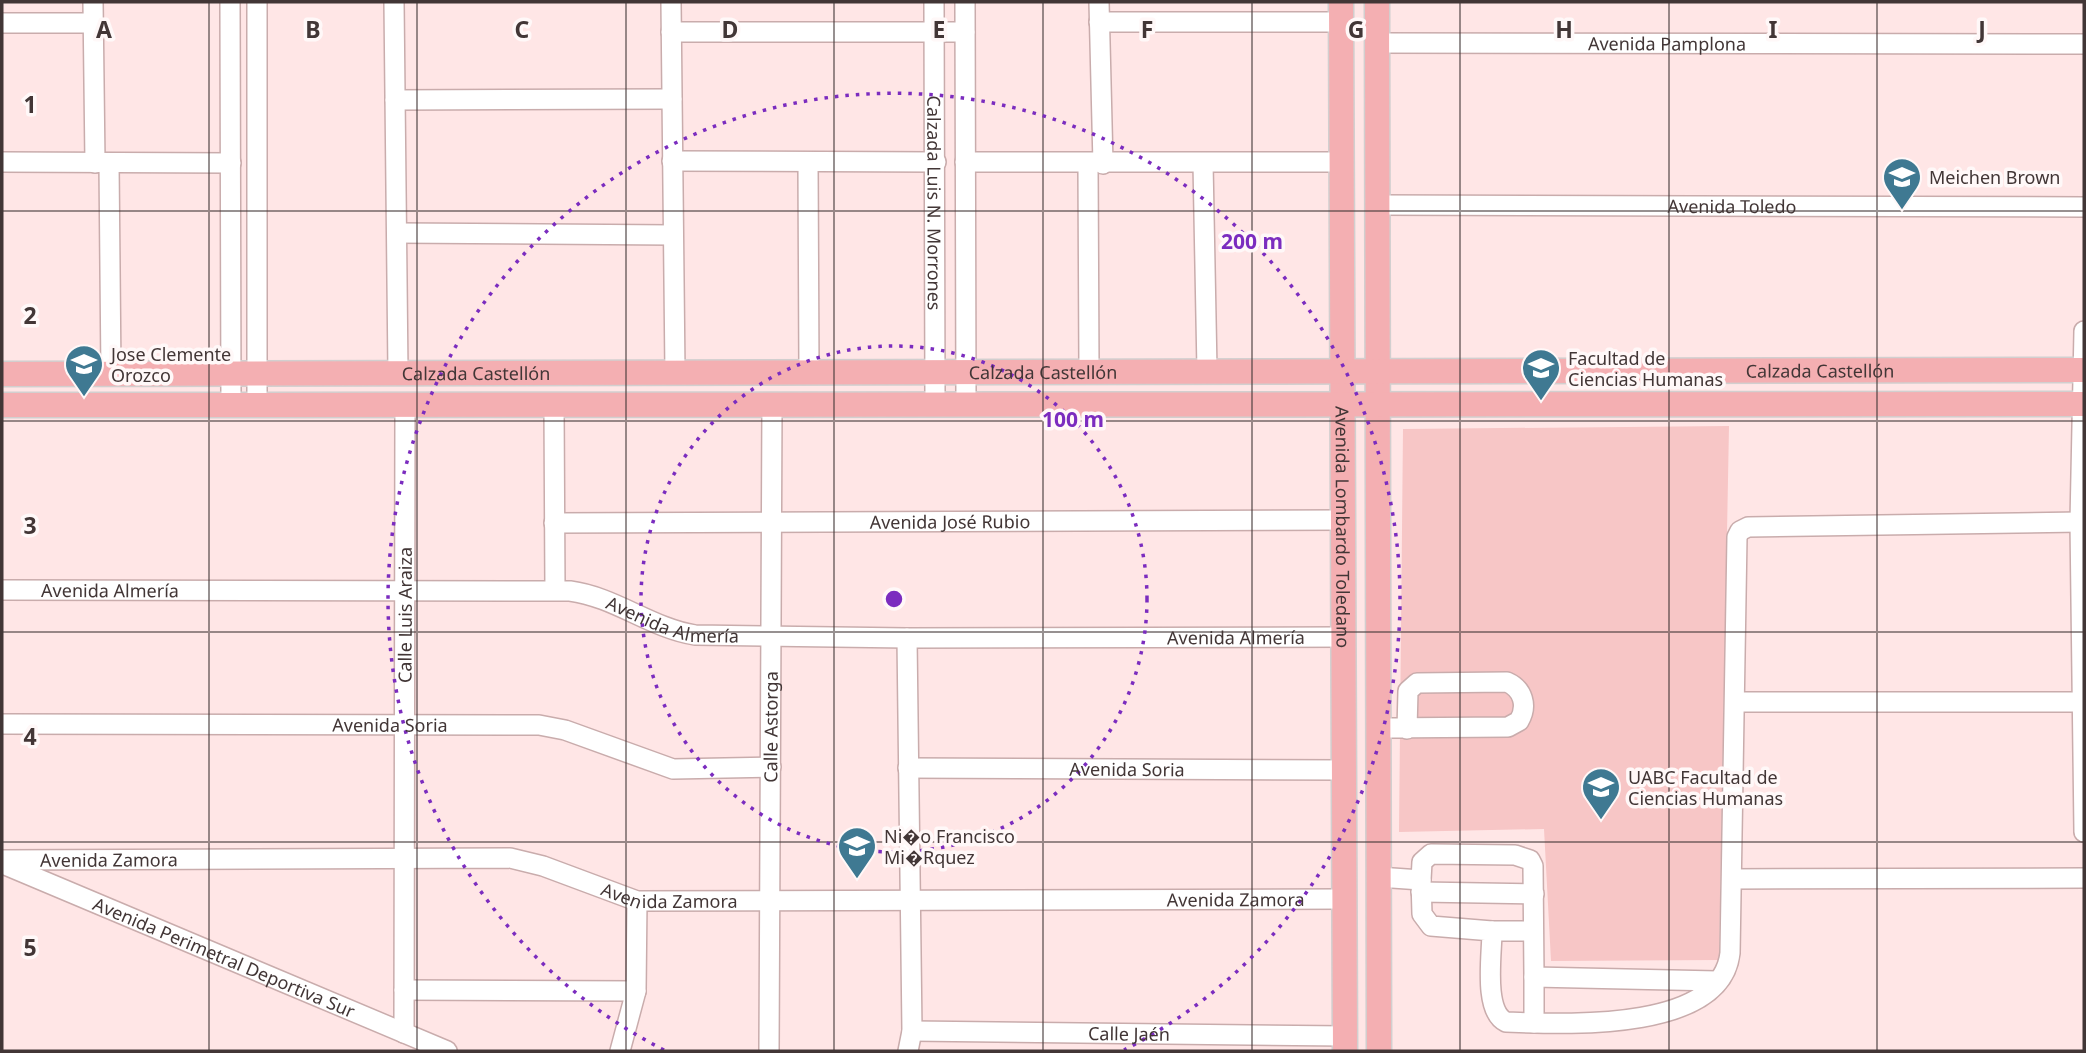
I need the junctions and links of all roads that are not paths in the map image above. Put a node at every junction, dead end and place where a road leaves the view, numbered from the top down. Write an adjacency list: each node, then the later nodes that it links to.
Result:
1 (93, 2): 13 (street)
2 (230, 2): 19 (street)
3 (257, 2): 20 (street)
4 (394, 2): 22 (street)
5 (671, 2): 16 (street)
6 (934, 2): 14 (street, Calzada Luis N. Morrones)
7 (965, 2): 15 (street, Calzada Luis N. Morrones)
8 (1099, 2): 11 (street)
9 (1377, 2): 17 (main road, Avenida Lombardo Toledano)
10 (1341, 12): 11 (street); 28 (main road, Avenida Lombardo Toledano)
11 (1099, 22): 32 (street)
12 (2, 23): 13 (street)
13 (93, 23): 29 (street)
14 (934, 32): 15 (street); 16 (street); 26 (street, Calzada Luis N. Morrones)
15 (965, 32): 27 (street, Calzada Luis N. Morrones)
16 (671, 33): 21 (street)
17 (1377, 43): 18 (street, Avenida Pamplona); 33 (main road, Avenida Lombardo Toledano)
18 (2084, 44)
19 (230, 93): 20 (street); 30 (street)
20 (256, 93): 51 (street)
21 (672, 99): 22 (street); 23 (street)
22 (395, 100): 35 (street)
23 (672, 161): 25 (street); 36 (street)
24 (2, 162): 29 (street)
25 (808, 162): 26 (street); 45 (street)
26 (936, 162): 42 (street, Calzada Luis N. Morrones)
27 (965, 162): 32 (street); 43 (street, Calzada Luis N. Morrones)
28 (1341, 162): 31 (street); 40 (main road, Avenida Lombardo Toledano)
29 (102, 163): 30 (street); 49 (street)
30 (230, 163): 50 (street)
31 (1203, 163): 32 (street); 39 (street)
32 (1095, 164): 38 (street)
33 (1378, 205): 34 (street, Avenida Toledo); 44 (main road, Avenida Lombardo Toledano)
34 (2084, 207)
35 (397, 233): 36 (street); 46 (street)
36 (673, 234): 47 (street)
37 (2084, 331): 41 (street)
38 (1089, 370): 39 (main road, Calzada Castellón); 43 (main road, Calzada Castellón)
39 (1207, 370): 40 (main road, Calzada Castellón)
40 (1342, 370): 44 (main road, Calzada Castellón); 54 (main road, Avenida Lombardo Toledano)
41 (2084, 370): 44 (main road, Calzada Castellón); 56 (street)
42 (934, 371): 43 (main road, Calzada Castellón); 45 (main road, Calzada Castellón); 52 (street, Calzada Luis N. Morrones)
43 (965, 371): 53 (street, Calzada Luis N. Morrones)
44 (1377, 371): 55 (main road, Avenida Lombardo Toledano)
45 (809, 372): 47 (main road, Calzada Castellón)
46 (398, 373): 47 (main road, Calzada Castellón); 51 (main road, Calzada Castellón)
47 (674, 373)
48 (2, 374): 49 (main road, Calzada Castellón)
49 (111, 374): 50 (main road, Calzada Castellón)
50 (231, 374): 51 (main road, Calzada Castellón); 59 (street)
51 (257, 375): 62 (street)
52 (935, 403): 53 (main road, Calzada Castellón); 58 (main road, Calzada Castellón)
53 (965, 403): 54 (main road, Calzada Castellón)
54 (1342, 403): 55 (main road, Calzada Castellón); 63 (main road, Avenida Lombardo Toledano)
55 (1377, 404): 56 (main road, Calzada Castellón); 77 (main road, Avenida Lombardo Toledano)
56 (2083, 404): 64 (street)
57 (2, 405): 59 (main road, Calzada Castellón)
58 (772, 405): 61 (main road, Calzada Castellón); 66 (street, Calle Astorga)
59 (231, 406): 62 (main road, Calzada Castellón)
60 (405, 406): 61 (main road, Calzada Castellón); 62 (main road, Calzada Castellón); 69 (street, Calle Luis Araiza)
61 (554, 406): 65 (street)
62 (257, 407)
63 (1345, 520): 66 (street, Avenida José Rubio); 71 (main road, Avenida Lombardo Toledano)
64 (2080, 522): 67 (street); 74 (street)
65 (554, 523): 66 (street, Avenida José Rubio); 70 (street)
66 (773, 523): 72 (street, Calle Astorga)
67 (2082, 556): 75 (street)
68 (2, 590): 69 (street, Avenida Almería)
69 (405, 590): 70 (street, Avenida Almería); 76 (street, Calle Luis Araiza)
70 (555, 590): 72 (street, Avenida Almería)
71 (1345, 637): 73 (street, Avenida Almería); 77 (main road); 82 (main road, Avenida Lombardo Toledano)
72 (771, 638): 73 (street, Avenida Almería); 80 (street, Calle Astorga)
73 (907, 638): 81 (street)
74 (1737, 702): 75 (street); 88 (street)
75 (2083, 713): 83 (street)
76 (405, 723): 79 (street, Avenida Soria); 80 (street, Avenida Soria); 84 (street, Calle Luis Araiza)
77 (1378, 723): 78 (street); 86 (main road, Avenida Lombardo Toledano)
78 (1407, 723): 78 (street)
79 (2, 724)
80 (771, 767): 92 (street, Calle Astorga)
81 (908, 768): 82 (street, Avenida Soria); 93 (street)
82 (1345, 770): 86 (main road); 91 (main road, Avenida Lombardo Toledano)
83 (2084, 832)
84 (405, 858): 85 (street, Avenida Zamora); 94 (street, Avenida Zamora); 99 (street, Calle Luis Araiza)
85 (2, 862): 103 (street, Avenida Perimetral Deportiva Sur)
86 (1378, 877): 89 (street); 109 (main road, Avenida Lombardo Toledano)
87 (2084, 878): 88 (street)
88 (1732, 879): 98 (street)
89 (1421, 886): 90 (street); 90 (street); 95 (street)
90 (1534, 894): 96 (street)
91 (1343, 899): 93 (street, Avenida Zamora); 104 (main road, Avenida Lombardo Toledano)
92 (771, 900): 93 (street, Avenida Zamora); 94 (street, Avenida Zamora); 107 (street, Calle Astorga)
93 (910, 900): 102 (street)
94 (637, 901): 100 (street)
95 (1492, 931): 96 (street); 101 (street)
96 (1534, 932): 97 (street)
97 (1534, 978): 98 (street); 101 (street)
98 (1717, 981): 101 (street)
99 (404, 990): 100 (street); 103 (street, Calle Luis Araiza)
100 (636, 991): 106 (street)
101 (1534, 1023)
102 (912, 1031): 104 (street, Calle Jaén); 108 (street)
103 (404, 1033): 105 (street, Avenida Perimetral Deportiva Sur)
104 (1348, 1046)
105 (447, 1051)
106 (620, 1051)
107 (769, 1051)
108 (908, 1051)
109 (1379, 1051)

